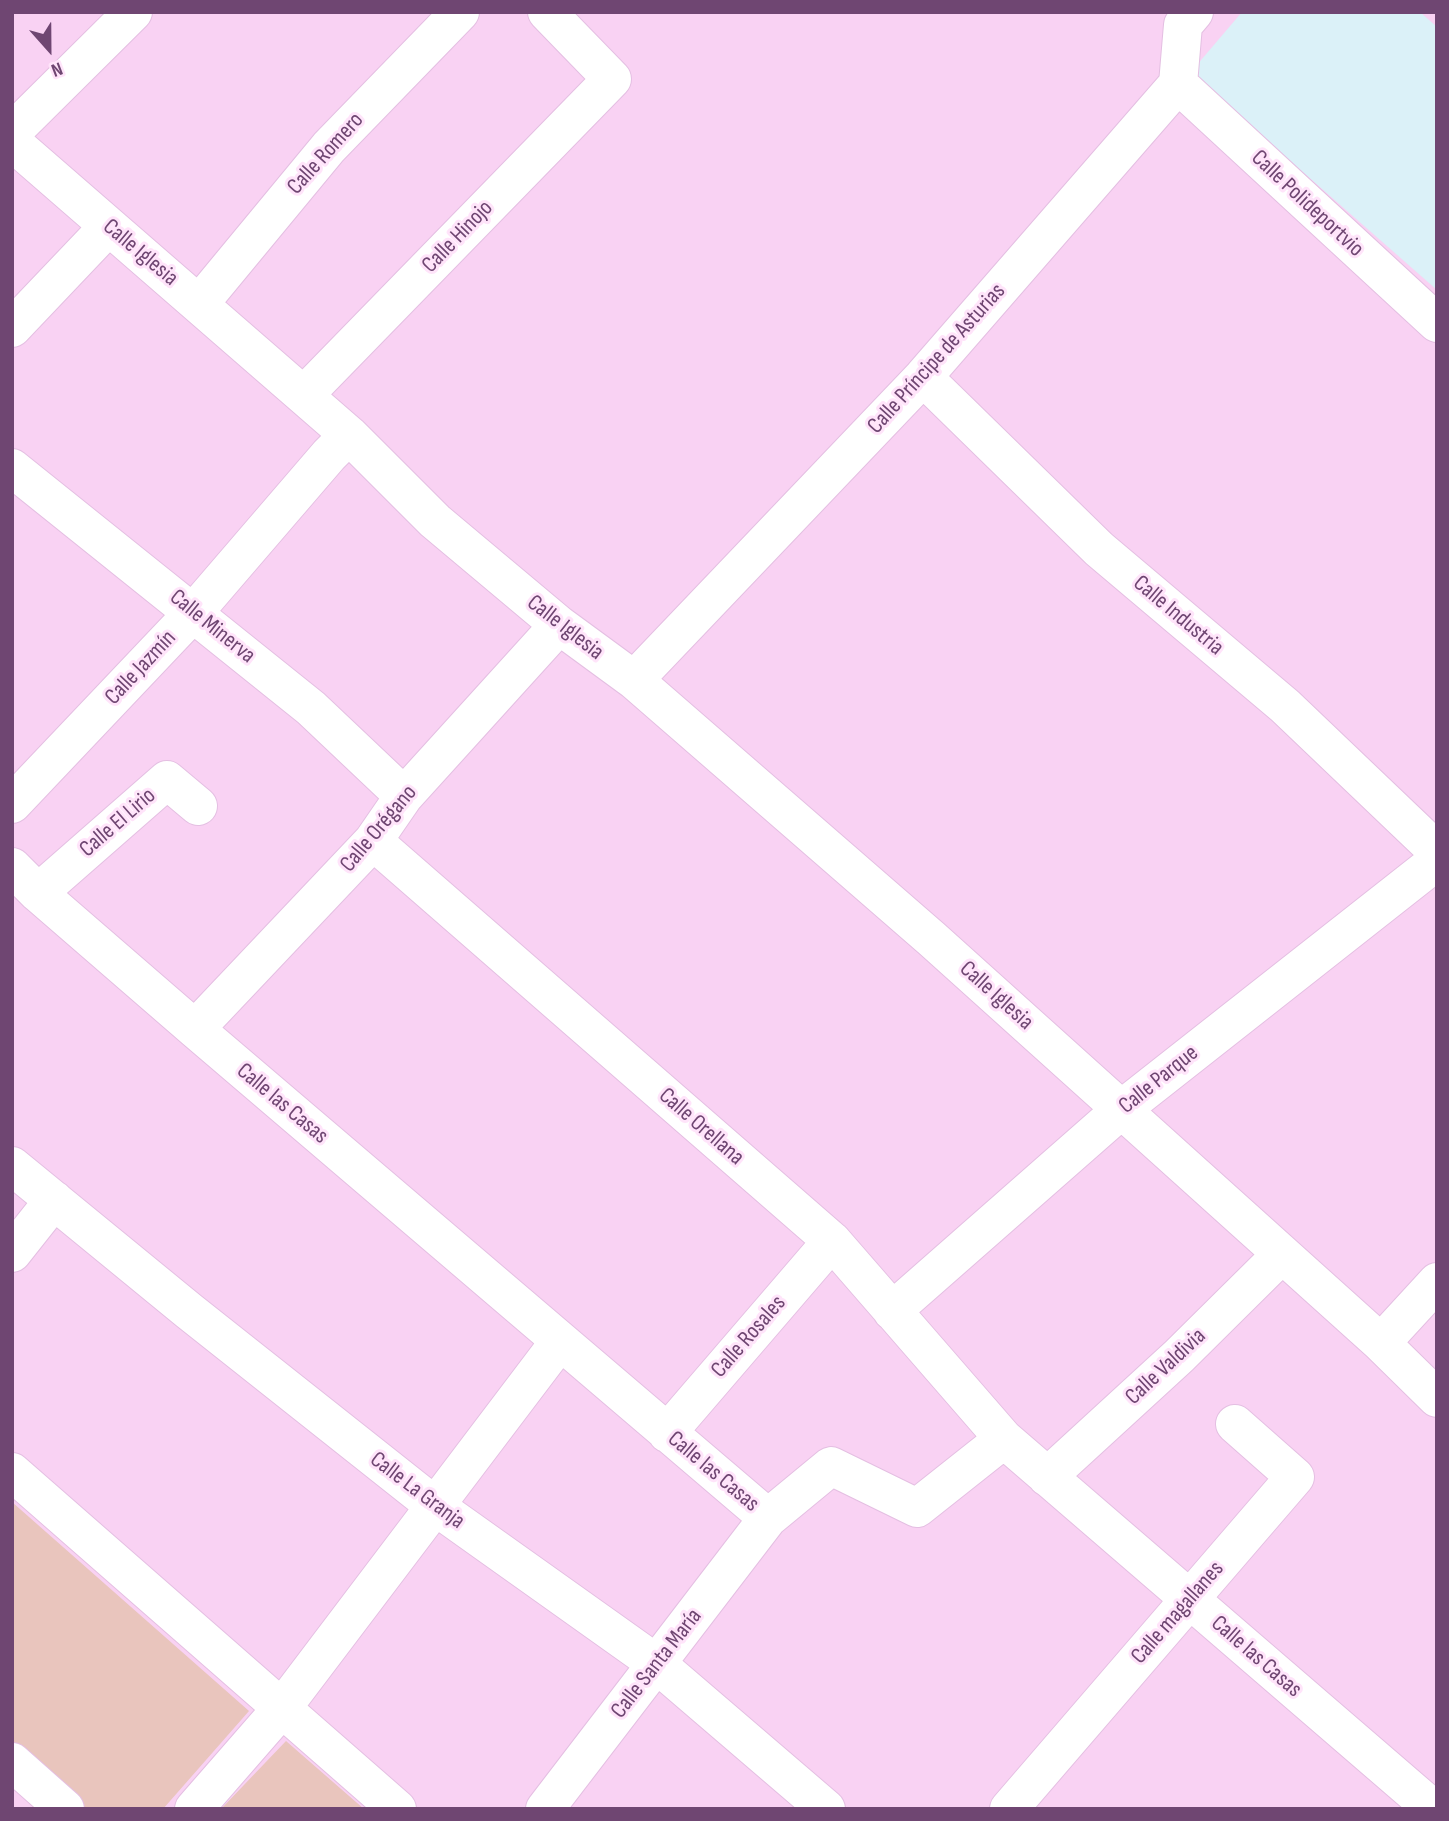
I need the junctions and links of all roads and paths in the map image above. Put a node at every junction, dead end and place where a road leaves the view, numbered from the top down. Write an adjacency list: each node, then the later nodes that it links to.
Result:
1 (133, 12): 6 (street)
2 (460, 12): 9 (street, Calle Romero)
3 (547, 12): 13 (street, Calle Hinojo)
4 (1194, 12): 5 (street)
5 (1178, 84): 10 (street, Calle Polideportvio); 12 (street, Calle Príncipe de Asturias)
6 (12, 132)
7 (12, 142): 8 (street, Calle Iglesia)
8 (108, 227): 9 (street, Calle Iglesia); 11 (street)
9 (200, 303): 13 (street, Calle Iglesia)
10 (1437, 323)
11 (12, 328)
12 (923, 377): 18 (street, Calle Príncipe de Asturias); 23 (street, Calle Industria)
13 (304, 395): 14 (street, Calle Iglesia)
14 (349, 435): 16 (street, Calle Jazmín); 17 (street, Calle Iglesia)
15 (12, 468): 16 (street, Calle Minerva)
16 (194, 612): 19 (street, Calle Minerva); 20 (street, Calle Jazmín)
17 (559, 625): 18 (street, Calle Iglesia); 19 (street, Calle Orégano)
18 (634, 680): 27 (street, Calle Iglesia)
19 (404, 796): 22 (street, Calle Orégano)
20 (12, 804)
21 (198, 806): 25 (street, Calle El Lirio)
22 (373, 841): 26 (street, Calle Orégano); 30 (street, Calle Orellana)
23 (1437, 850)
24 (1437, 861): 27 (street, Calle Parque)
25 (25, 880): 26 (street, Calle las Casas)
26 (195, 1029): 35 (street, Calle las Casas)
27 (1122, 1109): 32 (street, Calle Iglesia); 34 (street, Calle Parque)
28 (12, 1166): 29 (street, Calle La Granja)
29 (54, 1200): 31 (street); 43 (street, Calle La Granja)
30 (832, 1241): 34 (street, Calle Orellana); 39 (street, Calle Rosales)
31 (12, 1253)
32 (1282, 1254): 36 (street, Calle Iglesia); 42 (street, Calle Valdivia)
33 (1437, 1282): 36 (street)
34 (892, 1311): 40 (street, Calle Orellana)
35 (561, 1341): 39 (street, Calle las Casas); 43 (street)
36 (1381, 1343): 37 (street)
37 (1437, 1398)
38 (1235, 1424): 45 (street, Calle magallanes)
39 (667, 1433): 44 (street, Calle las Casas)
40 (1004, 1439): 42 (street, Calle las Casas); 44 (street, Calle las Casas)
41 (12, 1472): 47 (street)
42 (1047, 1477): 45 (street, Calle las Casas)
43 (435, 1506): 46 (street, Calle La Granja); 47 (street)
44 (768, 1518): 46 (street, Calle Santa María)
45 (1189, 1599): 54 (street, Calle magallanes); 55 (street, Calle las Casas)
46 (657, 1664): 52 (street, Calle Santa María); 53 (street, Calle La Granja)
47 (282, 1708): 50 (street); 51 (street)
48 (12, 1762): 49 (street)
49 (65, 1809)
50 (194, 1809)
51 (397, 1809)
52 (545, 1809)
53 (826, 1809)
54 (1009, 1809)
55 (1433, 1809)

